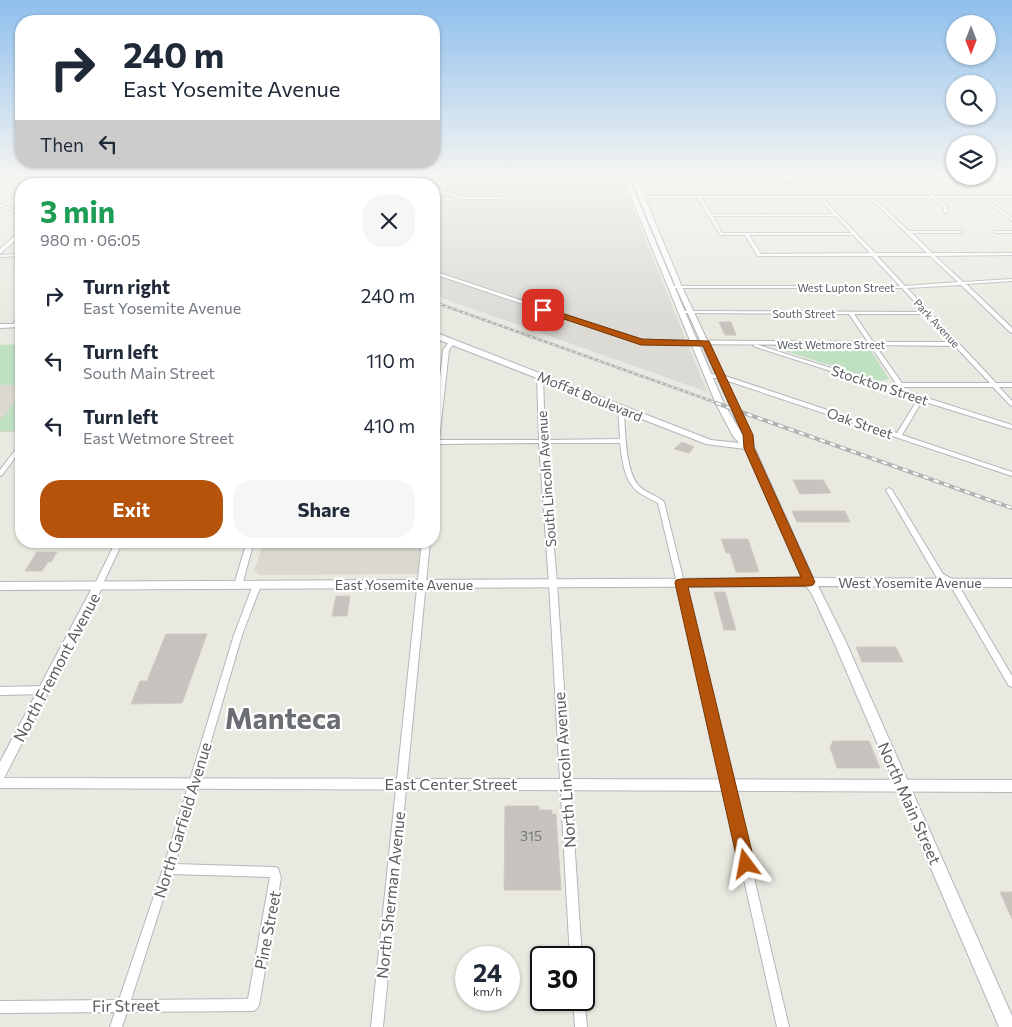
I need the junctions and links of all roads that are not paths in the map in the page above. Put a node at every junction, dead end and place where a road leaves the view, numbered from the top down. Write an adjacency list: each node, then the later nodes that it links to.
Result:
1 (649, 225): 10 (main road)
2 (651, 225): 10 (main road)
3 (716, 225): 11 (street)
4 (846, 225): 12 (street, Park Avenue)
5 (900, 225): 6 (street)
6 (907, 232): 7 (street); 16 (street)
7 (961, 232)
8 (996, 232): 9 (street)
9 (1012, 232)
10 (654, 234): 23 (main road); 24 (main road)
11 (746, 234): 12 (street); 15 (street)
12 (855, 234): 15 (street, Park Avenue)
13 (15, 238): 14 (street)
14 (0, 252)
15 (874, 254): 16 (street); 25 (street, Park Avenue)
16 (930, 254): 17 (street); 22 (street)
17 (1012, 254)
18 (15, 255): 19 (street)
19 (0, 256)
20 (440, 275): 35 (street, West Wetmore Street)
21 (1012, 280): 22 (street, West Lupton Street)
22 (962, 284): 25 (street, West Lupton Street); 32 (street)
23 (670, 287): 24 (street, West Lupton Street); 26 (main road)
24 (679, 287): 25 (street, West Lupton Street); 27 (main road)
25 (904, 287): 29 (street, Park Avenue)
26 (681, 312): 27 (street, South Street); 35 (main road)
27 (691, 312): 28 (street, South Street); 36 (main road)
28 (851, 313): 29 (street, South Street); 38 (street)
29 (928, 313): 39 (street, Park Avenue)
30 (0, 326): 31 (street)
31 (14, 326)
32 (1012, 331)
33 (440, 337): 34 (main road, Moffat Boulevard)
34 (452, 342): 40 (main road, Moffat Boulevard); 49 (street)
35 (694, 343): 36 (street, West Wetmore Street); 41 (main road)
36 (706, 343): 37 (street, West Wetmore Street); 42 (main road)
37 (748, 343): 38 (street, West Wetmore Street); 46 (street, Stockton Street)
38 (872, 344): 39 (street, West Wetmore Street); 43 (street)
39 (956, 344): 44 (street, Park Avenue)
40 (540, 376): 50 (main road, Moffat Boulevard); 53 (street, South Lincoln Avenue)
41 (708, 376): 42 (street, Oak Street); 56 (main road)
42 (720, 376): 52 (street, Oak Street); 56 (main road)
43 (900, 385): 44 (street); 46 (street)
44 (995, 385): 45 (street); 48 (street, Park Avenue)
45 (1012, 386)
46 (894, 390): 47 (street, Stockton Street)
47 (921, 398): 51 (street, Stockton Street); 52 (street)
48 (1012, 404)
49 (440, 405)
50 (622, 408): 54 (street); 56 (main road, Moffat Boulevard)
51 (1012, 426)
52 (898, 436): 59 (street, Oak Street)
53 (542, 441): 54 (street); 55 (street); 65 (street, South Lincoln Avenue)
54 (623, 441): 66 (street)
55 (440, 442)
56 (749, 448): 64 (main road, North Main Street)
57 (15, 454): 58 (street)
58 (0, 474)
59 (1012, 474)
60 (889, 490): 67 (street)
61 (117, 548): 73 (street)
62 (249, 548): 70 (street)
63 (425, 548): 69 (street, North Sherman Avenue)
64 (809, 582): 66 (main road, East Yosemite Avenue); 67 (main road, West Yosemite Avenue); 83 (main road, North Main Street)
65 (553, 583): 66 (main road, East Yosemite Avenue); 69 (main road, East Yosemite Avenue); 81 (street, North Lincoln Avenue)
66 (681, 583): 82 (street)
67 (953, 583): 68 (main road, West Yosemite Avenue); 74 (street)
68 (1012, 583)
69 (422, 584): 71 (main road, East Yosemite Avenue); 80 (street, North Sherman Avenue)
70 (238, 585): 71 (main road, East Yosemite Avenue); 73 (main road, East Yosemite Avenue)
71 (257, 585): 79 (street, North Garfield Avenue)
72 (0, 586): 73 (main road, East Yosemite Avenue)
73 (98, 586): 75 (street, North Fremont Avenue)
74 (1012, 684)
75 (44, 690): 76 (street); 77 (street, North Fremont Avenue)
76 (0, 691)
77 (0, 774)
78 (0, 783): 79 (street, East Center Street)
79 (195, 783): 80 (street, East Center Street); 85 (street, North Garfield Avenue)
80 (402, 783): 81 (street, East Center Street); 92 (street, North Sherman Avenue)
81 (565, 784): 82 (street, East Center Street); 86 (street, North Lincoln Avenue)
82 (728, 786): 83 (street, East Center Street); 94 (street)
83 (902, 786): 84 (street, East Center Street); 95 (main road, North Main Street)
84 (1012, 786)
85 (168, 869): 87 (street, Pine Street); 88 (street, North Garfield Avenue)
86 (575, 946)
87 (253, 1004): 88 (street, Fir Street)
88 (123, 1005): 89 (street, Fir Street); 91 (street, North Garfield Avenue)
89 (0, 1007)
90 (580, 1011): 93 (street)
91 (116, 1027)
92 (377, 1027)
93 (581, 1027)
94 (783, 1027)
95 (1008, 1027)

